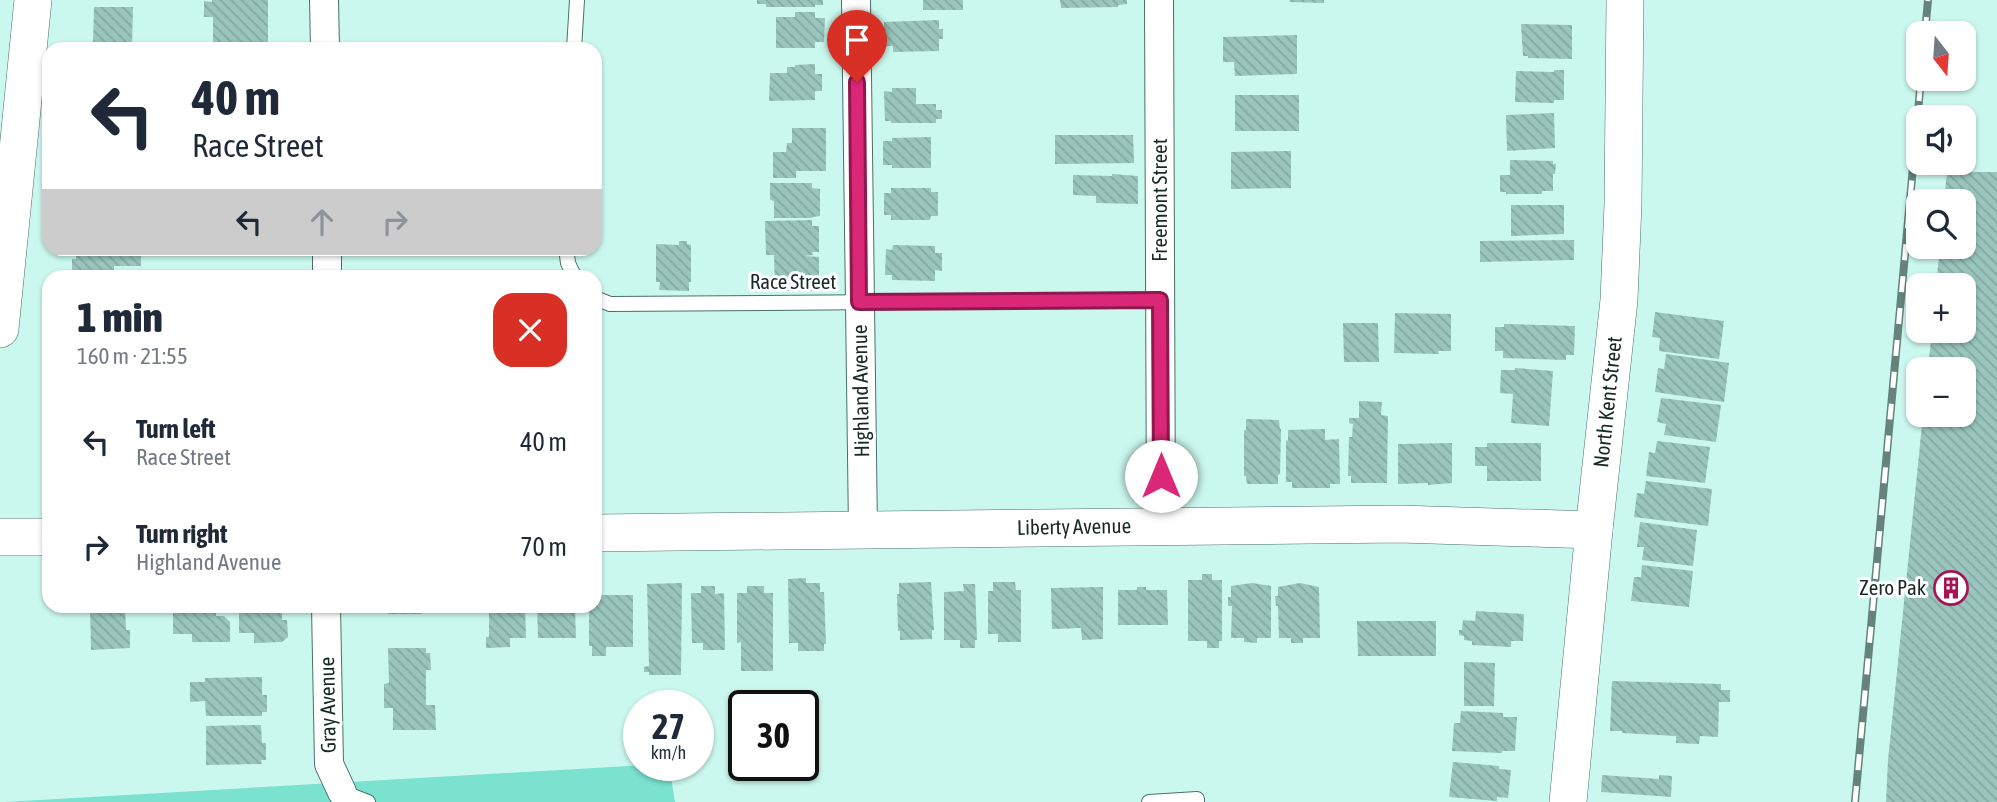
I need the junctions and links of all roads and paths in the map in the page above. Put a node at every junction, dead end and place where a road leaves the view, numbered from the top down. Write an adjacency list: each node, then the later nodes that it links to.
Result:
1 (33, 0): 12 (street)
2 (324, 0): 7 (street)
3 (577, 0): 8 (lane)
4 (856, 0): 11 (street, Highland Avenue)
5 (1159, 0): 9 (street, Freemont Street)
6 (1625, 0): 14 (street, North Kent Street)
7 (325, 42)
8 (574, 42)
9 (1160, 300): 11 (lane, Race Street); 13 (street, Freemont Street)
10 (602, 301): 11 (lane, Race Street)
11 (859, 302): 15 (street, Highland Avenue)
12 (0, 329)
13 (1161, 526): 14 (street, Liberty Avenue); 15 (street, Liberty Avenue)
14 (1594, 530): 24 (street, North Kent Street)
15 (863, 531): 16 (street, Liberty Avenue)
16 (602, 533)
17 (0, 537): 18 (street)
18 (42, 537)
19 (327, 613): 20 (street, Gray Avenue)
20 (341, 797): 21 (lane)
21 (368, 802)
22 (1149, 802): 23 (lane)
23 (1197, 802)
24 (1568, 802)

